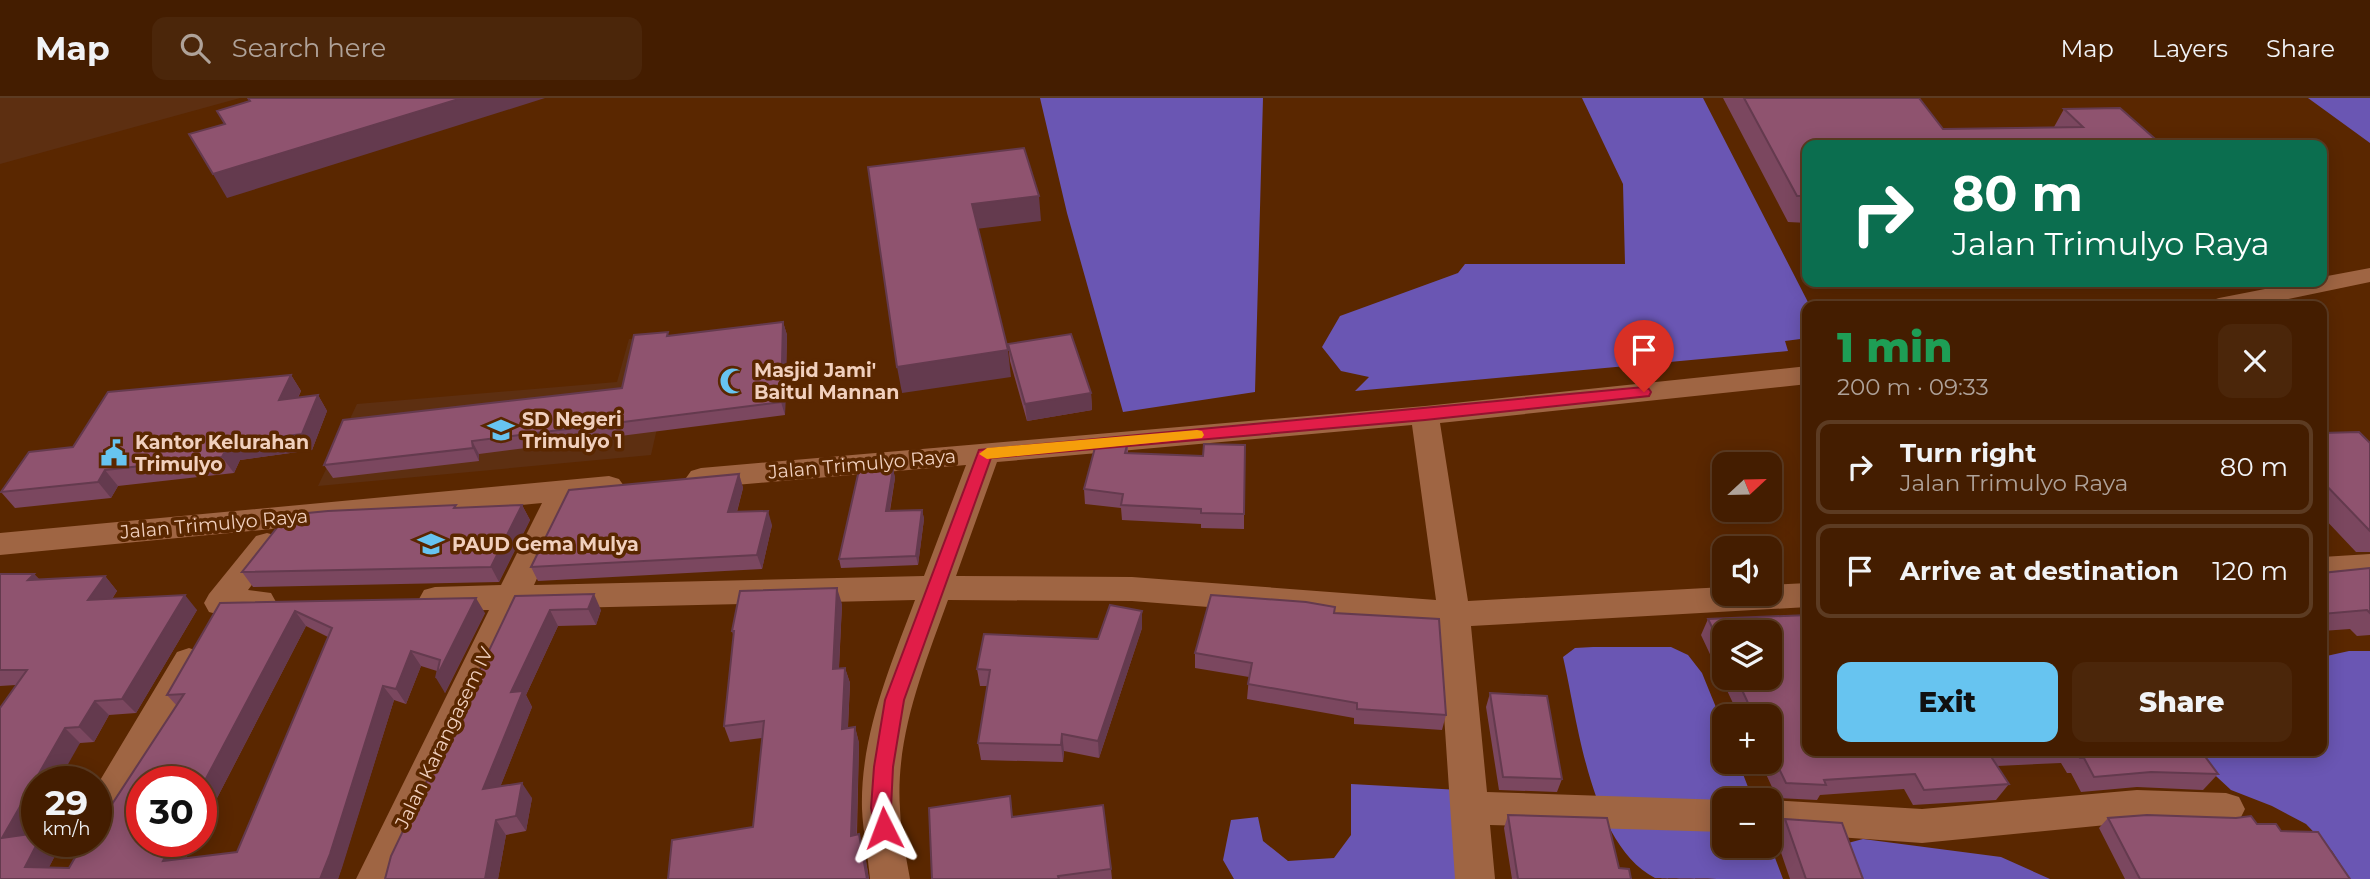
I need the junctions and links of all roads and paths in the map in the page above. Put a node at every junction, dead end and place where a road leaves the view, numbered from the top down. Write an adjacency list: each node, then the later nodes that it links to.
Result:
1 (2370, 275): 2 (street)
2 (2327, 284)
3 (2312, 287): 4 (street)
4 (2243, 301)
5 (1802, 376): 6 (street, Jalan Trimulyo Raya)
6 (1425, 415): 7 (street, Jalan Trimulyo Raya); 21 (street)
7 (985, 454): 8 (street, Jalan Trimulyo Raya); 15 (street)
8 (672, 481)
9 (631, 484): 10 (street, Jalan Trimulyo Raya)
10 (564, 490): 11 (street, Jalan Trimulyo Raya); 17 (street, Jalan Karangasem IV)
11 (289, 516): 12 (street, Jalan Trimulyo Raya); 20 (street)
12 (0, 544)
13 (2370, 566): 14 (street)
14 (2327, 569)
15 (935, 588): 17 (street); 21 (street); 28 (street)
16 (1802, 595): 21 (street)
17 (513, 598): 18 (street); 27 (street, Jalan Karangasem IV)
18 (401, 600)
19 (290, 602): 20 (street)
20 (220, 603): 22 (street)
21 (1454, 614): 23 (street)
22 (112, 794)
23 (1471, 808): 25 (street); 29 (street)
24 (2225, 809): 26 (street)
25 (1712, 816)
26 (1782, 817)
27 (376, 879)
28 (890, 879)
29 (1475, 879)

